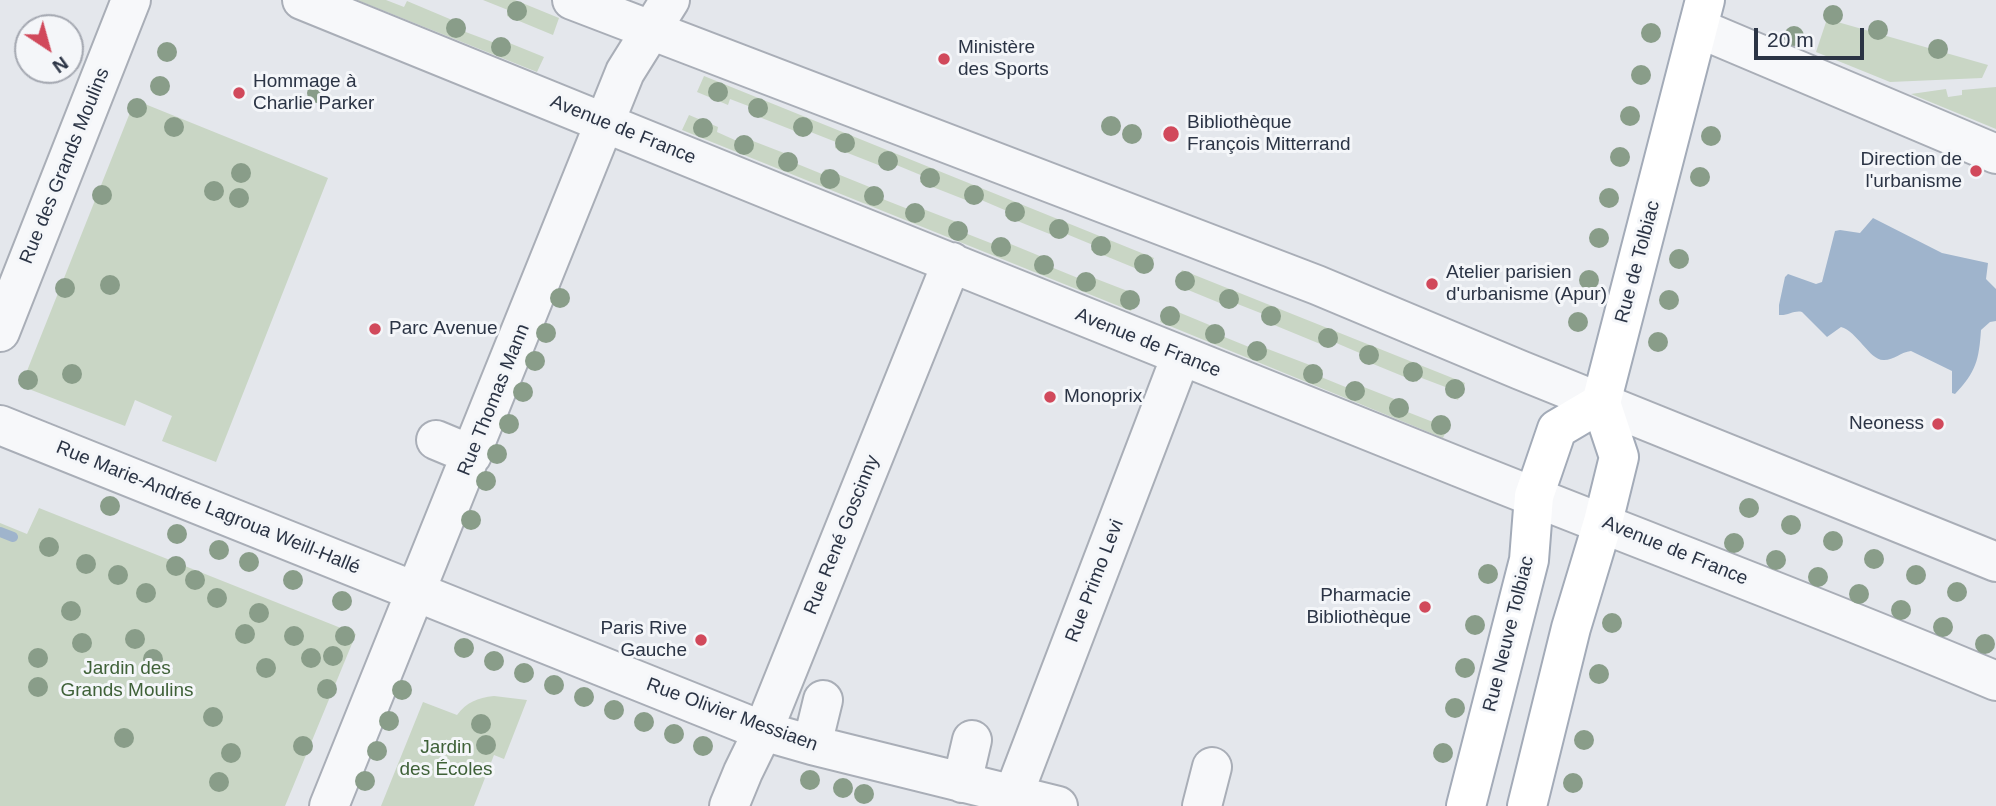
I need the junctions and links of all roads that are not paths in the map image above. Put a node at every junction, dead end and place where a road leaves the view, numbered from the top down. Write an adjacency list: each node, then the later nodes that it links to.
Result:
1 (131, 0): 9 (street, Rue des Grands Moulins)
2 (302, 0): 6 (street, Avenue de France)
3 (572, 0): 5 (street)
4 (1702, 14): 7 (street); 11 (main road, Rue de Tolbiac)
5 (660, 15): 6 (street, Rue Thomas Mann); 11 (street)
6 (604, 124): 8 (street, Avenue de France); 14 (street, Rue Thomas Mann)
7 (1996, 153)
8 (952, 262): 10 (street, Avenue de France); 21 (street, Rue René Goscinny)
9 (0, 332)
10 (1181, 356): 15 (street, Avenue de France); 26 (street, Rue Primo Levi)
11 (1601, 403): 15 (main road, Rue Neuve Tolbiac); 16 (main road); 17 (street)
12 (0, 425): 18 (street, Rue Marie-Andrée Lagroua Weill-Hallé)
13 (436, 440): 14 (street)
14 (472, 455): 18 (street, Rue Thomas Mann)
15 (1534, 496): 16 (street, Avenue de France); 31 (main road, Rue Neuve Tolbiac)
16 (1603, 522): 19 (street, Avenue de France); 32 (main road)
17 (1996, 562)
18 (416, 592): 21 (street, Rue Olivier Messiaen); 27 (street, Rue Thomas Mann)
19 (1996, 681)
20 (823, 700): 23 (street)
21 (764, 731): 23 (street, Rue Olivier Messiaen); 28 (street, Rue René Goscinny)
22 (972, 740): 25 (street)
23 (813, 745): 25 (street, Rue Olivier Messiaen)
24 (1212, 767): 30 (street)
25 (962, 783): 26 (street, Rue Olivier Messiaen)
26 (1011, 801): 29 (street, Rue Olivier Messiaen)
27 (329, 806)
28 (729, 806)
29 (1058, 806)
30 (1202, 806)
31 (1466, 806)
32 (1527, 806)

